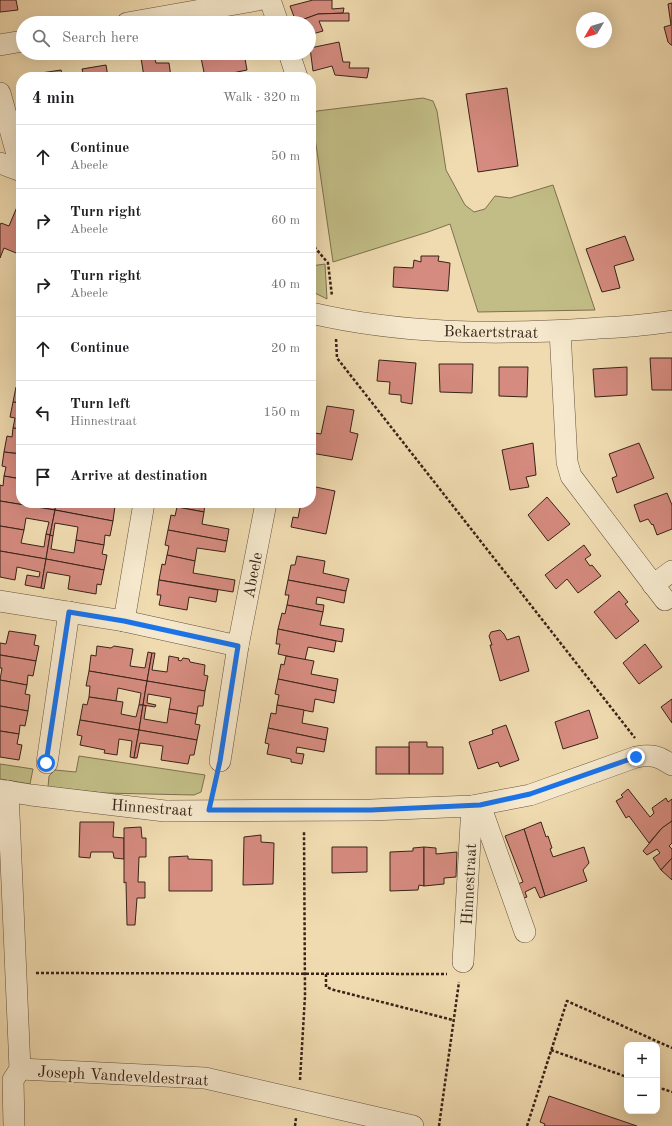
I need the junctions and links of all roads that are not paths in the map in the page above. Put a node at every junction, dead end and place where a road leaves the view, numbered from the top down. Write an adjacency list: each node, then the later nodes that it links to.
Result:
1 (258, 0): 3 (street)
2 (270, 0): 4 (street)
3 (167, 16)
4 (276, 16)
5 (16, 42): 6 (street)
6 (0, 45)
7 (291, 60): 8 (street)
8 (295, 72)
9 (0, 93): 10 (street)
10 (16, 152)
11 (0, 164): 12 (street)
12 (16, 169)
13 (316, 315): 15 (street, Bekaertstraat)
14 (672, 321): 15 (street, Bekaertstraat)
15 (560, 331): 18 (street)
16 (143, 508): 21 (street)
17 (265, 508): 22 (street, Abeele)
18 (672, 571)
19 (0, 602): 20 (street)
20 (69, 612): 21 (street); 24 (street)
21 (124, 621): 22 (street)
22 (238, 646): 23 (street, Abeele)
23 (220, 761)
24 (46, 763)
25 (672, 765): 27 (street, Hinnestraat)
26 (4, 791): 27 (street, Hinnestraat); 30 (street)
27 (476, 805): 28 (street, Hinnestraat); 29 (street, Hinnestraat)
28 (525, 932)
29 (461, 968)
30 (20, 1069): 31 (street); 32 (street, Joseph Vandeveldestraat)
31 (14, 1126)
32 (413, 1126)

